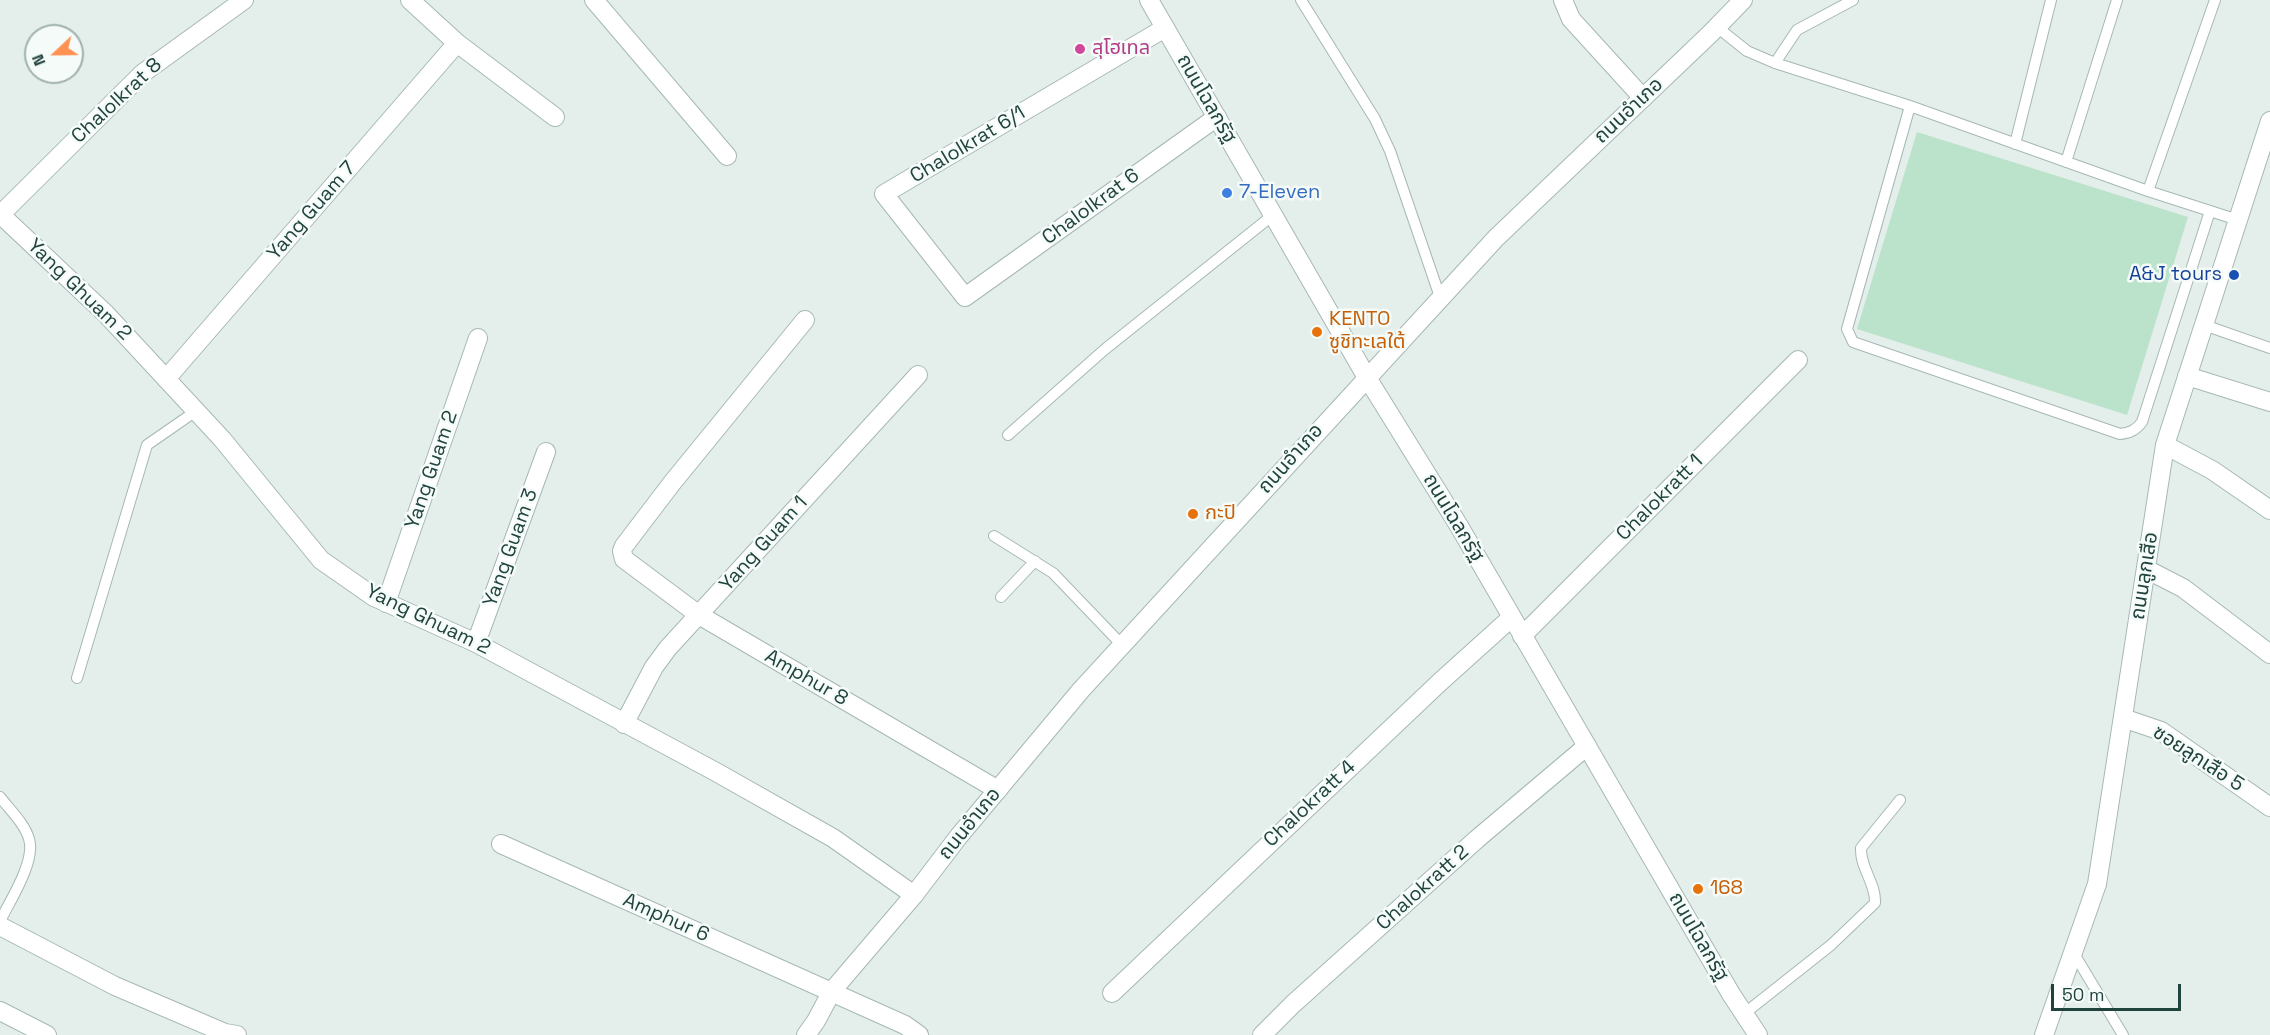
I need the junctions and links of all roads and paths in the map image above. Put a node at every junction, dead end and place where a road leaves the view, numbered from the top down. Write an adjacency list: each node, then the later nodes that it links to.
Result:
1 (244, 0): 26 (street, Chalolkrat 8)
2 (410, 0): 14 (street)
3 (594, 0): 22 (street)
4 (1149, 0): 13 (street, ถนนโฉลกรัฐ)
5 (1301, 0): 30 (lane)
6 (1563, 0): 16 (street)
7 (1853, 0): 15 (lane)
8 (2051, 0): 21 (lane)
9 (2117, 0): 23 (lane)
10 (2215, 0): 24 (lane)
11 (1740, 1): 12 (street, ถนนอำเภอ)
12 (1717, 27): 15 (lane); 16 (street, ถนนอำเภอ)
13 (1165, 28): 19 (street, ถนนโฉลกรัฐ); 29 (street, Chalolkrat 6/1)
14 (457, 43): 18 (street); 39 (street, Yang Guam 7)
15 (1775, 63): 17 (lane)
16 (1643, 98): 30 (street, ถนนอำเภอ)
17 (1910, 106): 21 (lane); 25 (lane)
18 (555, 117)
19 (1217, 117): 27 (street, ถนนโฉลกรัฐ); 29 (street, Chalolkrat 6)
20 (2270, 121): 28 (street, ถนนลูกเสือ)
21 (2015, 144): 23 (lane)
22 (727, 156)
23 (2066, 162): 24 (lane)
24 (2148, 191): 25 (lane)
25 (2210, 211): 28 (lane)
26 (0, 214): 39 (street, Yang Ghuam 2)
27 (1273, 215): 37 (street, ถนนโฉลกรัฐ); 42 (lane)
28 (2238, 220): 32 (street, ถนนลูกเสือ)
29 (965, 297)
30 (1440, 297): 37 (street, ถนนอำเภอ)
31 (805, 320): 51 (street, Amphur 8)
32 (2204, 325): 34 (lane); 38 (street, ถนนลูกเสือ)
33 (478, 338): 50 (street, Yang Guam 2)
34 (2270, 348)
35 (1798, 360): 53 (street, Chalokratt 1)
36 (918, 375): 51 (street, Yang Guam 1)
37 (1366, 376): 52 (street, ถนนโฉลกรัฐ); 55 (street, ถนนอำเภอ)
38 (2187, 376): 40 (street); 43 (street, ถนนลูกเสือ)
39 (166, 379): 41 (street, Yang Ghuam 2)
40 (2270, 402)
41 (196, 411): 50 (street, Yang Ghuam 2); 57 (lane)
42 (1008, 435)
43 (2165, 445): 45 (street); 48 (street, ถนนลูกเสือ)
44 (546, 452): 54 (street, Yang Guam 3)
45 (2270, 510)
46 (994, 536): 47 (lane)
47 (1035, 561): 49 (lane); 55 (lane)
48 (2146, 569): 56 (street); 58 (street, ถนนลูกเสือ)
49 (1000, 597)
50 (386, 603): 54 (street, Yang Ghuam 2)
51 (699, 615): 59 (street, Yang Guam 1); 61 (street, Amphur 8)
52 (1511, 618): 53 (street, ถนนโฉลกรัฐ); 71 (street, Chalokratt 4)
53 (1522, 636): 60 (street, ถนนโฉลกรัฐ)
54 (476, 643): 59 (street, Yang Ghuam 2)
55 (1122, 645): 61 (street, ถนนอำเภอ)
56 (2270, 654)
57 (77, 678)
58 (2123, 718): 64 (street, ซอยลูกเสือ 5); 69 (street, ถนนลูกเสือ)
59 (624, 724): 66 (street, Yang Ghuam 2)
60 (1587, 746): 73 (street, ถนนโฉลกรัฐ); 78 (street, Chalokratt 2)
61 (998, 790): 66 (street, ถนนอำเภอ)
62 (0, 797): 67 (lane)
63 (1900, 800): 73 (lane)
64 (2270, 807)
65 (501, 844): 70 (street, Amphur 6)
66 (914, 895): 70 (street, ถนนอำเภอ)
67 (0, 921)
68 (0, 926): 75 (street)
69 (2073, 952): 80 (street, ถนนลูกเสือ); 81 (lane)
70 (831, 992): 76 (street, ถนนอำเภอ); 77 (street, Amphur 6)
71 (1112, 993)
72 (0, 1011): 74 (street)
73 (1745, 1013): 79 (street, ถนนโฉลกรัฐ)
74 (47, 1035)
75 (237, 1035)
76 (806, 1035)
77 (919, 1035)
78 (1263, 1035)
79 (1758, 1035)
80 (2044, 1035)
81 (2123, 1035)

